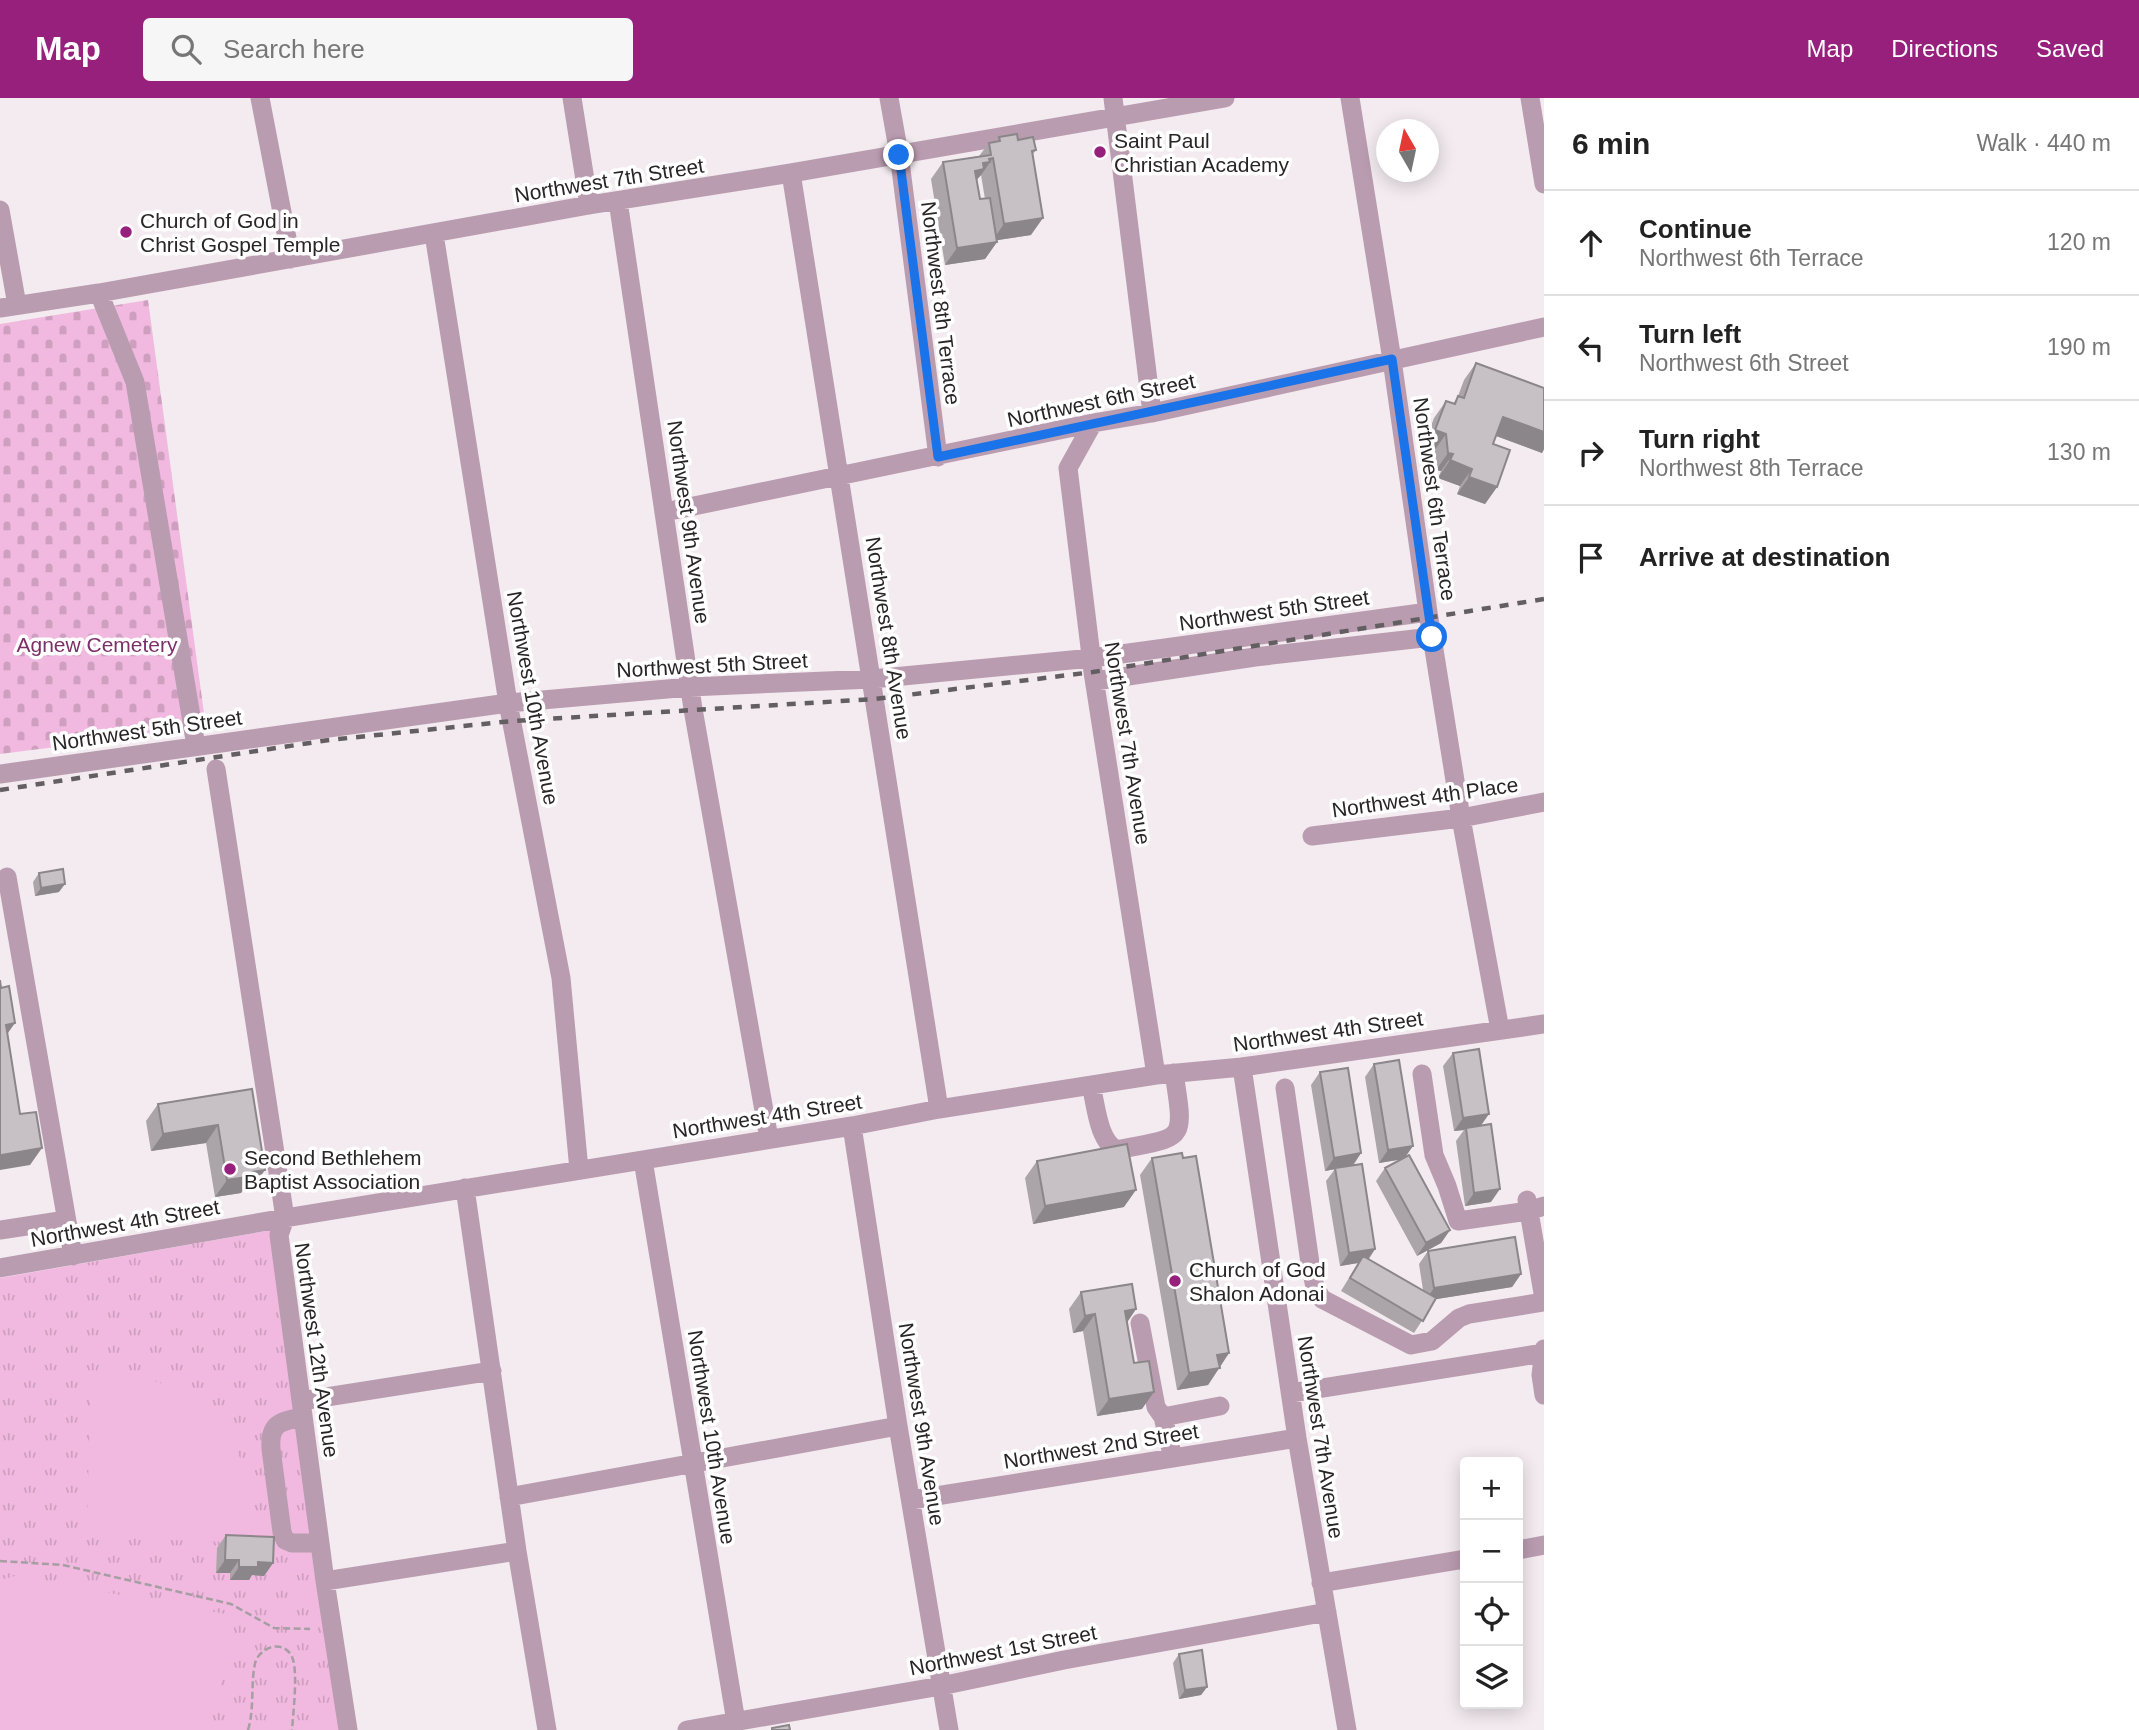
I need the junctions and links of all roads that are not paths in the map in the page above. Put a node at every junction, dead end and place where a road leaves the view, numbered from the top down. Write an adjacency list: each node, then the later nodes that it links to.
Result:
1 (260, 98): 15 (street)
2 (572, 98): 12 (street)
3 (889, 98): 8 (street)
4 (1225, 98): 7 (street, Northwest 7th Street)
5 (1350, 98): 19 (street, Northwest 6th Terrace)
6 (1530, 98): 10 (street)
7 (1114, 107): 8 (street, Northwest 7th Street); 20 (street)
8 (899, 155): 9 (street, Northwest 7th Street); 22 (street, Northwest 8th Terrace)
9 (791, 173): 11 (street, Northwest 7th Street); 23 (street, Northwest 8th Avenue)
10 (1544, 184)
11 (618, 201): 12 (street, Northwest 7th Street); 24 (street, Northwest 9th Avenue)
12 (589, 205): 14 (street, Northwest 7th Street)
13 (0, 210): 17 (street)
14 (434, 233): 15 (street, Northwest 7th Street); 31 (street, Northwest 10th Avenue)
15 (291, 259): 16 (street, Northwest 7th Street)
16 (99, 293): 17 (street, Northwest 7th Street); 32 (street)
17 (8, 306)
18 (1544, 327): 19 (street, Northwest 6th Street)
19 (1392, 359): 20 (street, Northwest 6th Street); 25 (street, Northwest 6th Terrace)
20 (1152, 413): 21 (street, Northwest 6th Street)
21 (1093, 423): 22 (street, Northwest 6th Street); 27 (street, Northwest 7th Avenue)
22 (938, 457): 23 (street, Northwest 6th Street)
23 (840, 476): 24 (street, Northwest 6th Street); 28 (street, Northwest 8th Avenue)
24 (665, 512): 30 (street, Northwest 9th Avenue)
25 (1428, 612): 26 (street, Northwest 6th Terrace); 27 (street, Northwest 5th Street)
26 (1432, 637): 29 (street, Northwest 5th Street); 36 (street, Northwest 6th Terrace)
27 (1092, 658): 28 (street, Northwest 5th Street); 29 (street, Northwest 7th Avenue)
28 (872, 679): 30 (street, Northwest 5th Street); 46 (street, Northwest 8th Avenue)
29 (1095, 681): 43 (street, Northwest 7th Avenue)
30 (690, 687): 31 (street, Northwest 5th Street); 48 (street, Northwest 9th Avenue)
31 (508, 703): 32 (street, Northwest 5th Street); 50 (street, Northwest 10th Avenue)
32 (197, 746): 34 (street, Northwest 5th Street)
33 (216, 769): 53 (street, Northwest 12th Avenue)
34 (0, 774)
35 (1544, 802): 36 (street, Northwest 4th Place)
36 (1461, 818): 37 (street, Northwest 4th Place); 40 (street, Northwest 6th Terrace)
37 (1312, 836)
38 (7, 877): 54 (street)
39 (1544, 1024): 40 (street, Northwest 4th Street)
40 (1500, 1030): 41 (street, Northwest 4th Street)
41 (1242, 1067): 43 (street, Northwest 4th Street); 62 (street, Northwest 7th Avenue)
42 (1422, 1073): 52 (street)
43 (1165, 1074): 44 (street, Northwest 4th Street); 44 (street, Northwest 7th Avenue)
44 (1091, 1085): 46 (street, Northwest 4th Street)
45 (1285, 1088): 58 (street)
46 (939, 1109): 47 (street, Northwest 4th Street)
47 (852, 1126): 48 (street, Northwest 4th Street); 67 (street, Northwest 9th Avenue)
48 (769, 1139): 49 (street, Northwest 4th Street)
49 (643, 1160): 50 (street, Northwest 4th Street); 70 (street, Northwest 10th Avenue)
50 (579, 1170): 51 (street, Northwest 4th Street)
51 (465, 1188): 53 (street, Northwest 4th Street); 61 (street)
52 (1534, 1206): 58 (street)
53 (285, 1218): 56 (street, Northwest 4th Street); 65 (street, Northwest 12th Avenue)
54 (66, 1220): 55 (street); 56 (street)
55 (0, 1230)
56 (73, 1256): 57 (street, Northwest 4th Street)
57 (0, 1268)
58 (1544, 1300)
59 (1140, 1323): 66 (street)
60 (1544, 1352): 62 (street); 63 (street)
61 (492, 1371): 65 (street); 71 (street)
62 (1292, 1392): 68 (street, Northwest 7th Avenue)
63 (1544, 1395)
64 (1220, 1406): 66 (street)
65 (302, 1409): 73 (street, Northwest 12th Avenue); 73 (street)
66 (1163, 1417): 69 (street)
67 (898, 1426): 70 (street); 72 (street, Northwest 9th Avenue)
68 (1297, 1438): 69 (street, Northwest 2nd Street); 79 (street, Northwest 7th Avenue)
69 (1173, 1458): 72 (street, Northwest 2nd Street)
70 (694, 1464): 71 (street); 82 (street, Northwest 10th Avenue)
71 (509, 1497): 76 (street)
72 (911, 1500): 81 (street, Northwest 9th Avenue)
73 (320, 1543): 78 (street, Northwest 12th Avenue)
74 (1544, 1545): 75 (street)
75 (1523, 1549)
76 (517, 1551): 78 (street); 84 (street)
77 (1460, 1560): 79 (street)
78 (325, 1581): 83 (street, Northwest 12th Avenue)
79 (1321, 1583): 80 (street, Northwest 7th Avenue)
80 (1327, 1612): 81 (street, Northwest 1st Street); 87 (street, Northwest 7th Avenue)
81 (941, 1686): 82 (street, Northwest 1st Street); 86 (street, Northwest 9th Avenue)
82 (736, 1722): 85 (street, Northwest 1st Street)
83 (348, 1730)
84 (547, 1730)
85 (687, 1730)
86 (949, 1730)
87 (1347, 1730)

